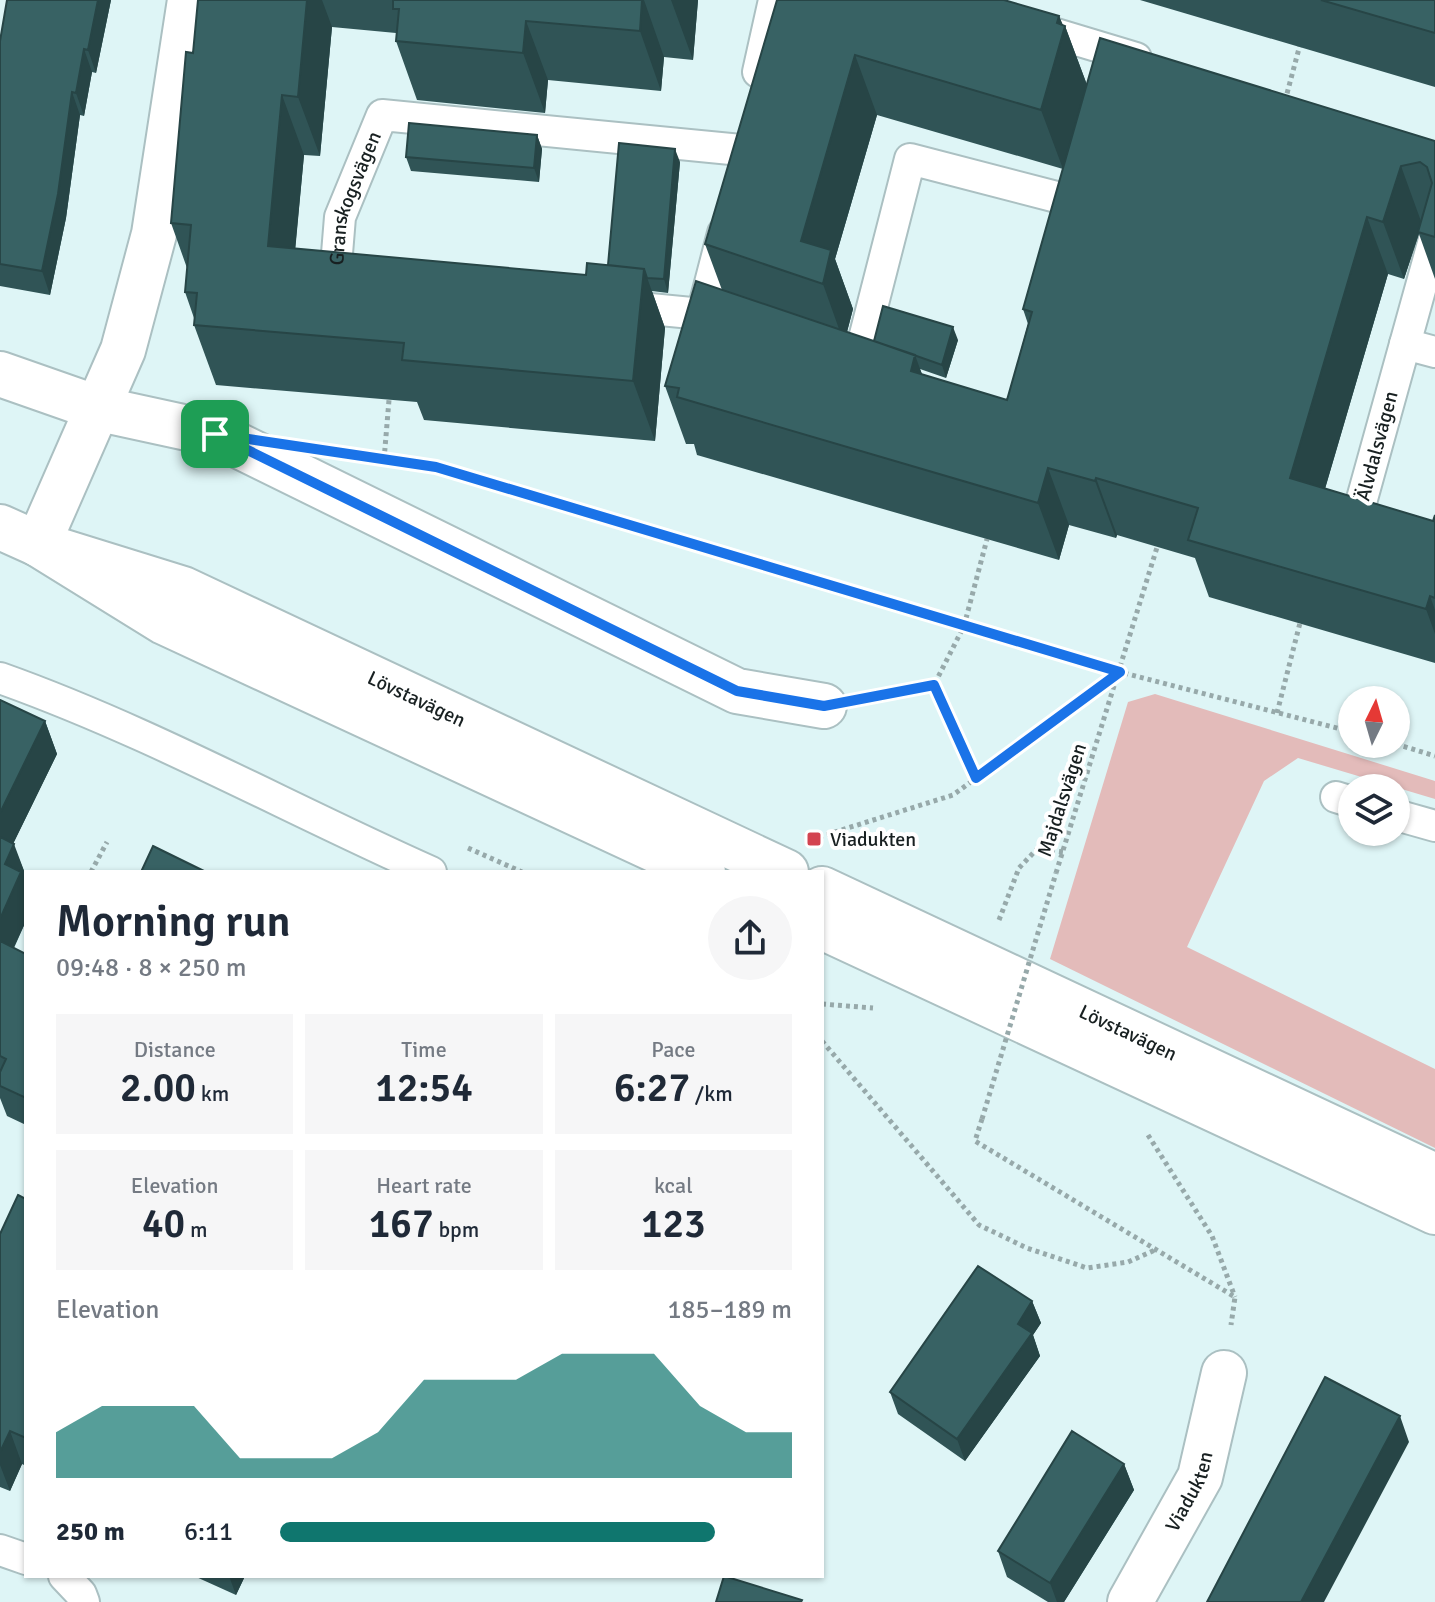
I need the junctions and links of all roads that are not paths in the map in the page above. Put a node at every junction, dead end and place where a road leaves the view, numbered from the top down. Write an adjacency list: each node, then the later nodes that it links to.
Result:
1 (190, 0): 22 (street)
2 (774, 0): 7 (lane)
3 (1000, 17): 4 (lane)
4 (1115, 52): 5 (lane); 6 (lane)
5 (1171, 68)
6 (1106, 81)
7 (741, 150): 9 (lane); 14 (lane, Granskogsvägen)
8 (1081, 171): 10 (lane)
9 (735, 181)
10 (1072, 201): 12 (lane); 20 (lane)
11 (728, 212): 16 (lane)
12 (1064, 230)
13 (1435, 236): 18 (lane, Älvdalsvägen)
14 (374, 282)
15 (596, 304): 16 (lane)
16 (702, 314): 17 (lane)
17 (759, 333)
18 (1405, 344): 19 (lane); 24 (lane, Älvdalsvägen)
19 (1435, 352)
20 (857, 366)
21 (0, 374): 22 (street)
22 (100, 409): 23 (street); 26 (street)
23 (19, 536): 30 (street, Lövstavägen); 31 (street, Lövstavägen)
24 (1435, 541)
25 (0, 678): 29 (lane)
26 (824, 706)
27 (1410, 819): 28 (lane)
28 (1435, 826)
29 (427, 870)
30 (699, 870)
31 (782, 870)
32 (824, 890): 34 (street, Lövstavägen)
33 (824, 928): 35 (street, Lövstavägen)
34 (1435, 1176)
35 (1435, 1212)
36 (1224, 1373): 41 (street, Viadukten)
37 (0, 1550): 38 (lane)
38 (24, 1558)
39 (66, 1578): 40 (lane)
40 (84, 1602)
41 (1130, 1602)

